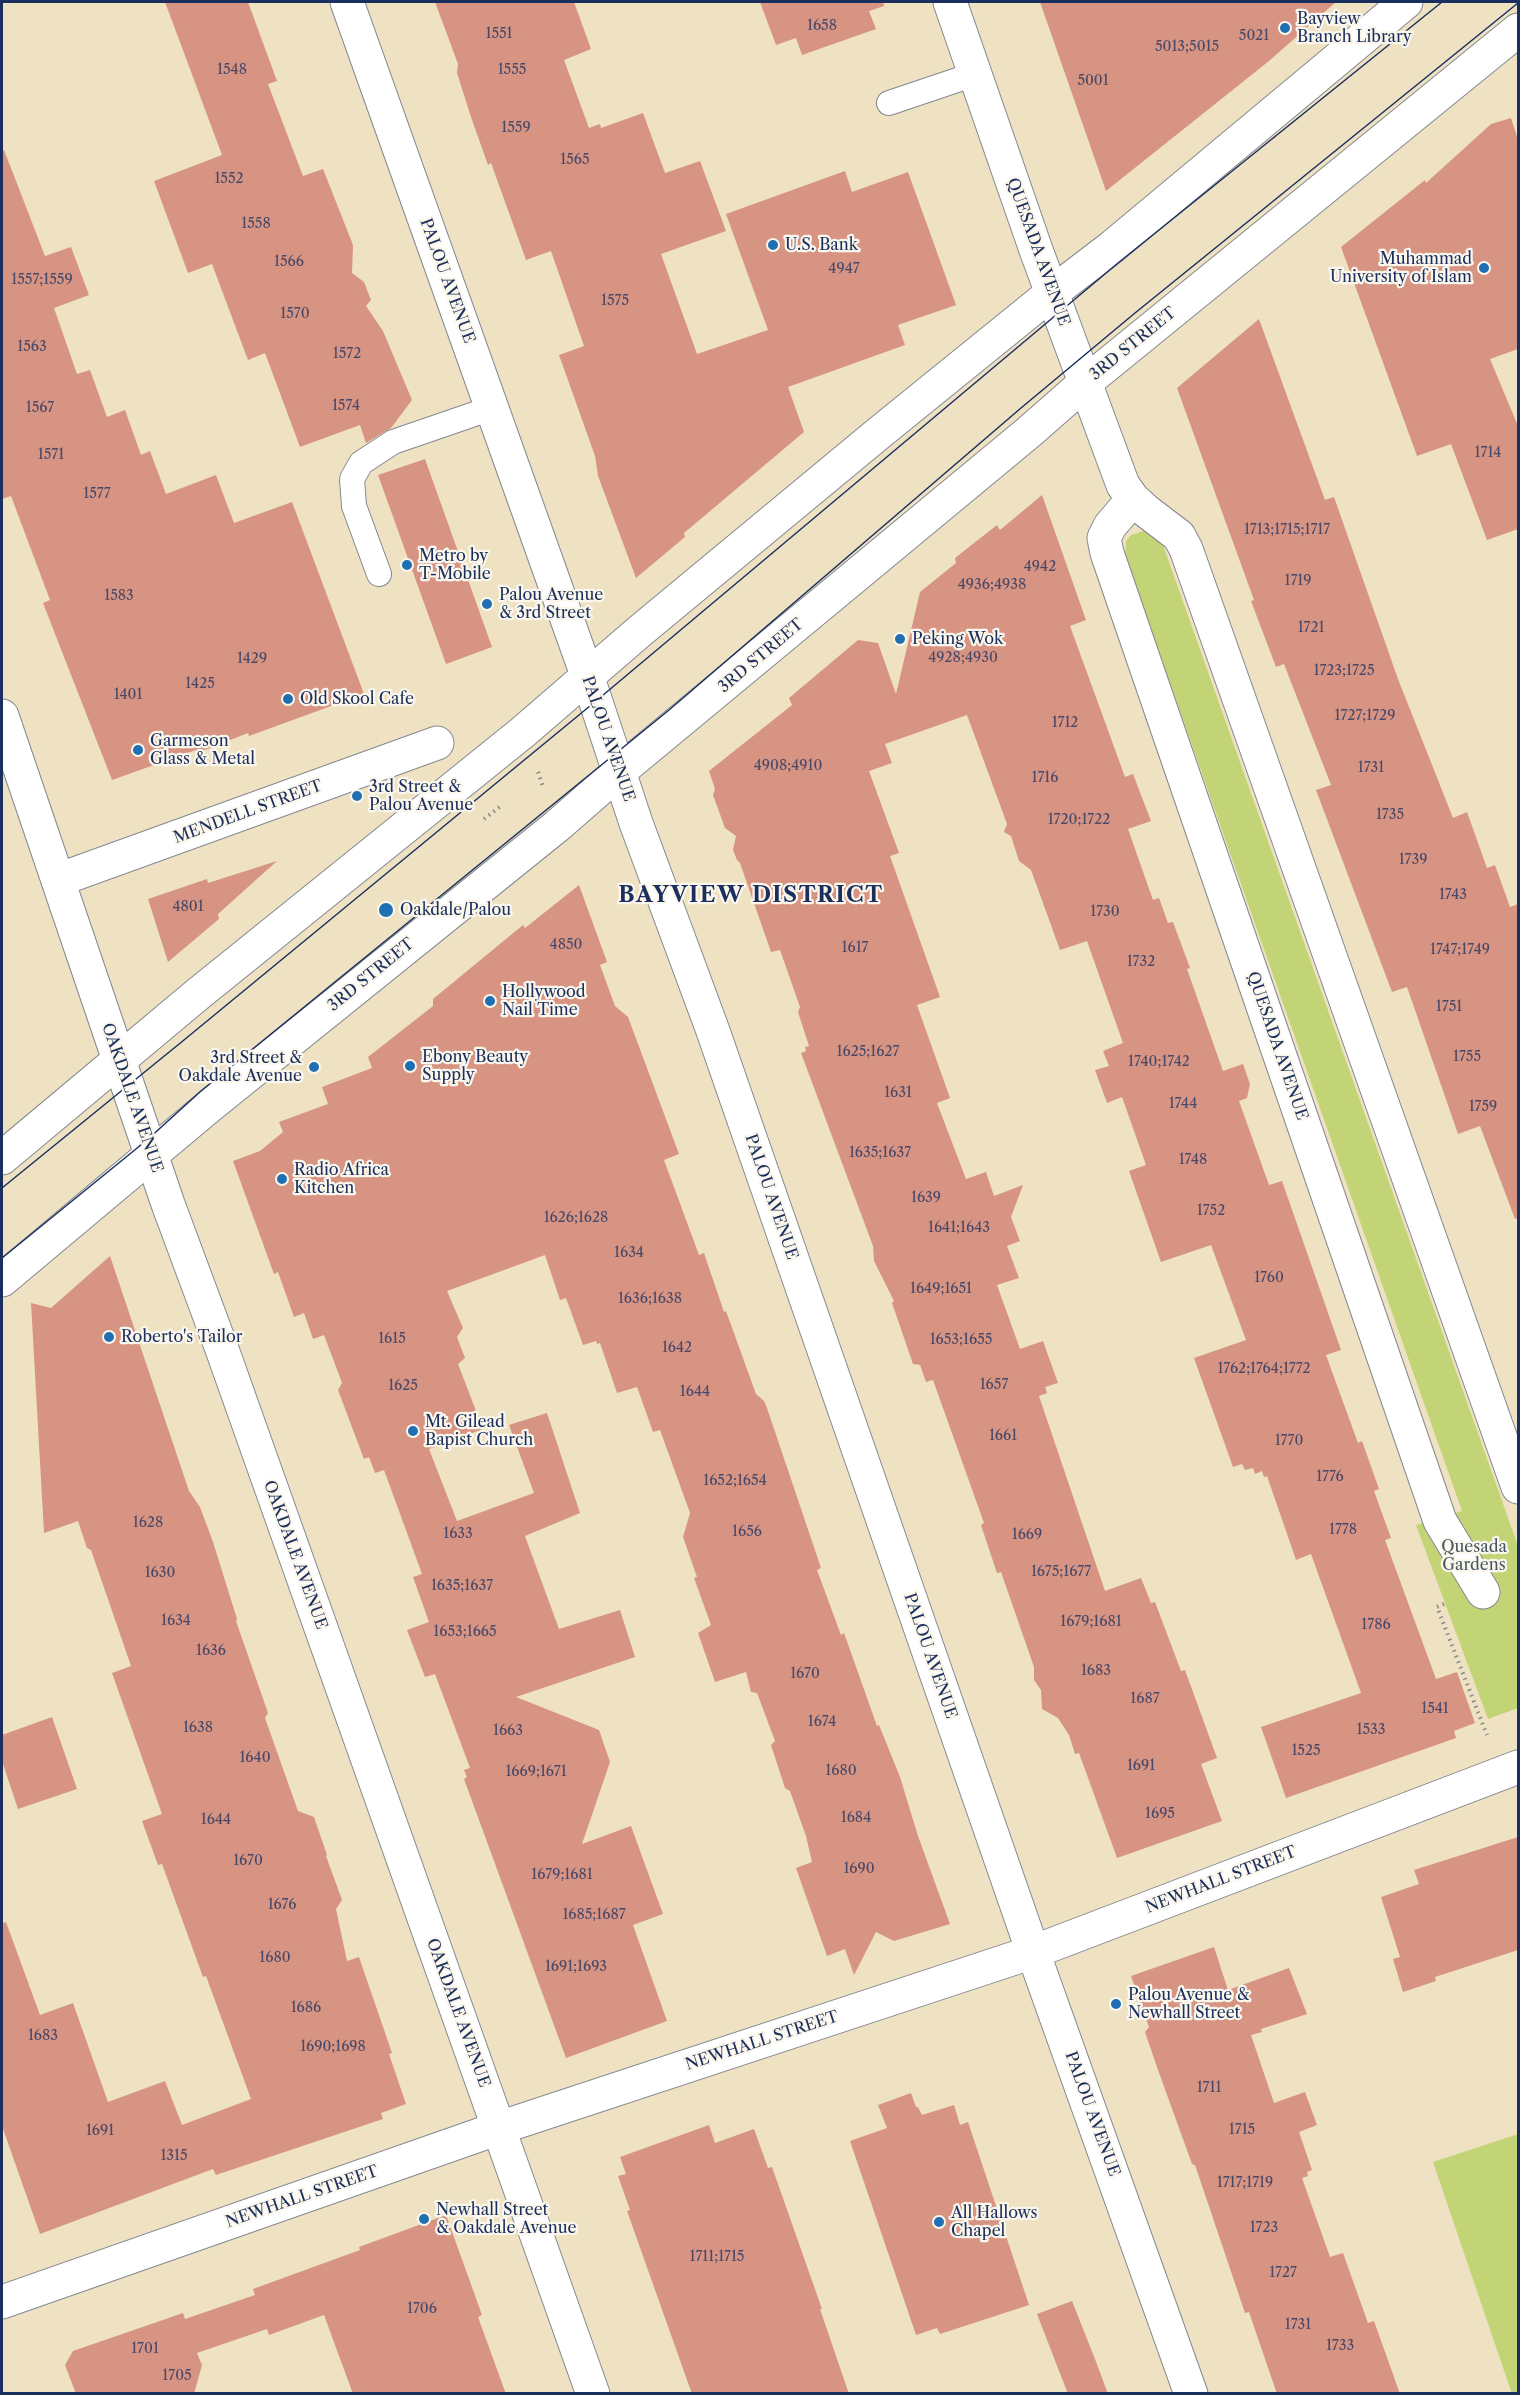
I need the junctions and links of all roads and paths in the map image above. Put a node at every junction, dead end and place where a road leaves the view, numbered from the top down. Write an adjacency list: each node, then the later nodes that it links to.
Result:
1 (347, 2): 9 (street, PALOU AVENUE)
2 (950, 2): 5 (street, QUESADA AVENUE)
3 (1406, 2): 7 (street)
4 (1518, 30): 8 (street, 3RD STREET)
5 (975, 74): 6 (lane); 7 (street, QUESADA AVENUE)
6 (889, 103)
7 (1053, 292): 8 (street, QUESADA AVENUE); 12 (street)
8 (1086, 382): 10 (street, QUESADA AVENUE); 15 (street, 3RD STREET)
9 (492, 408): 11 (lane); 12 (street, PALOU AVENUE)
10 (1133, 499): 21 (street, QUESADA AVENUE); 22 (street, QUESADA AVENUE)
11 (379, 574)
12 (587, 675): 15 (street, PALOU AVENUE); 17 (street)
13 (2, 716): 16 (street, OAKDALE AVENUE)
14 (437, 743): 16 (street, MENDELL STREET)
15 (620, 771): 18 (street, 3RD STREET); 26 (street, PALOU AVENUE)
16 (58, 880): 17 (street, OAKDALE AVENUE)
17 (119, 1060): 18 (street, OAKDALE AVENUE); 19 (street)
18 (152, 1153): 20 (street, 3RD STREET); 27 (street, OAKDALE AVENUE)
19 (2, 1158)
20 (2, 1280)
21 (1518, 1487)
22 (1483, 1592)
23 (1442, 1618): 24 (path)
24 (1480, 1717)
25 (1518, 1767): 26 (street, NEWHALL STREET)
26 (1033, 1952): 27 (street, NEWHALL STREET); 30 (street, PALOU AVENUE)
27 (499, 2128): 28 (street, NEWHALL STREET); 29 (street, OAKDALE AVENUE)
28 (2, 2302)
29 (592, 2394)
30 (1191, 2394)

